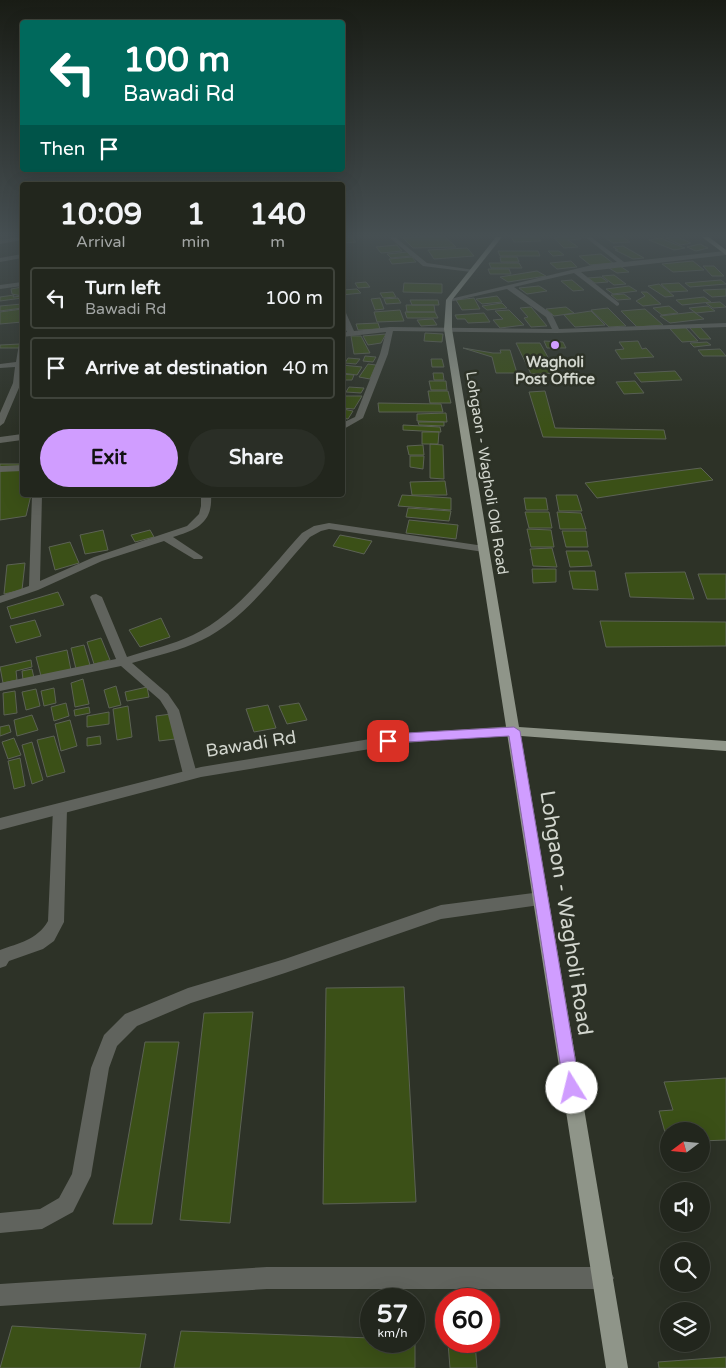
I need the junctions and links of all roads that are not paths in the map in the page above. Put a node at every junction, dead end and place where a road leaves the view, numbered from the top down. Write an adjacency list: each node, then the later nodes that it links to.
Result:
1 (449, 300): 7 (main road, Lohgaon - Wagholi Old Road)
2 (529, 301): 8 (street)
3 (613, 301): 4 (street)
4 (617, 304)
5 (726, 325): 8 (street)
6 (390, 329): 7 (street); 9 (street); 14 (street)
7 (448, 329): 8 (street); 22 (main road, Lohgaon - Wagholi Old Road)
8 (557, 331)
9 (347, 335)
10 (20, 364): 11 (street); 12 (street)
11 (0, 366)
12 (20, 382): 13 (street)
13 (0, 424)
14 (345, 425)
15 (20, 437): 16 (street)
16 (0, 440)
17 (20, 468): 18 (street)
18 (0, 469)
19 (37, 497): 24 (street)
20 (206, 497): 21 (street)
21 (165, 537): 23 (street); 24 (street)
22 (484, 549): 27 (street); 29 (main road, Lohgaon - Wagholi Old Road)
23 (198, 558)
24 (34, 588): 26 (street)
25 (96, 597): 27 (street)
26 (0, 600)
27 (123, 662): 28 (street); 31 (street)
28 (0, 687)
29 (514, 731): 30 (main road); 31 (street, Bawadi Rd); 34 (main road, Lohgaon - Wagholi Road)
30 (726, 746)
31 (190, 774): 32 (street, Bawadi Rd)
32 (60, 809): 33 (street, Bawadi Rd); 35 (street)
33 (0, 824)
34 (541, 899): 36 (street); 37 (main road, Lohgaon - Wagholi Road)
35 (0, 961)
36 (0, 1222)
37 (603, 1278): 38 (street); 39 (main road, Lohgaon - Wagholi Road)
38 (0, 1295)
39 (617, 1368)

